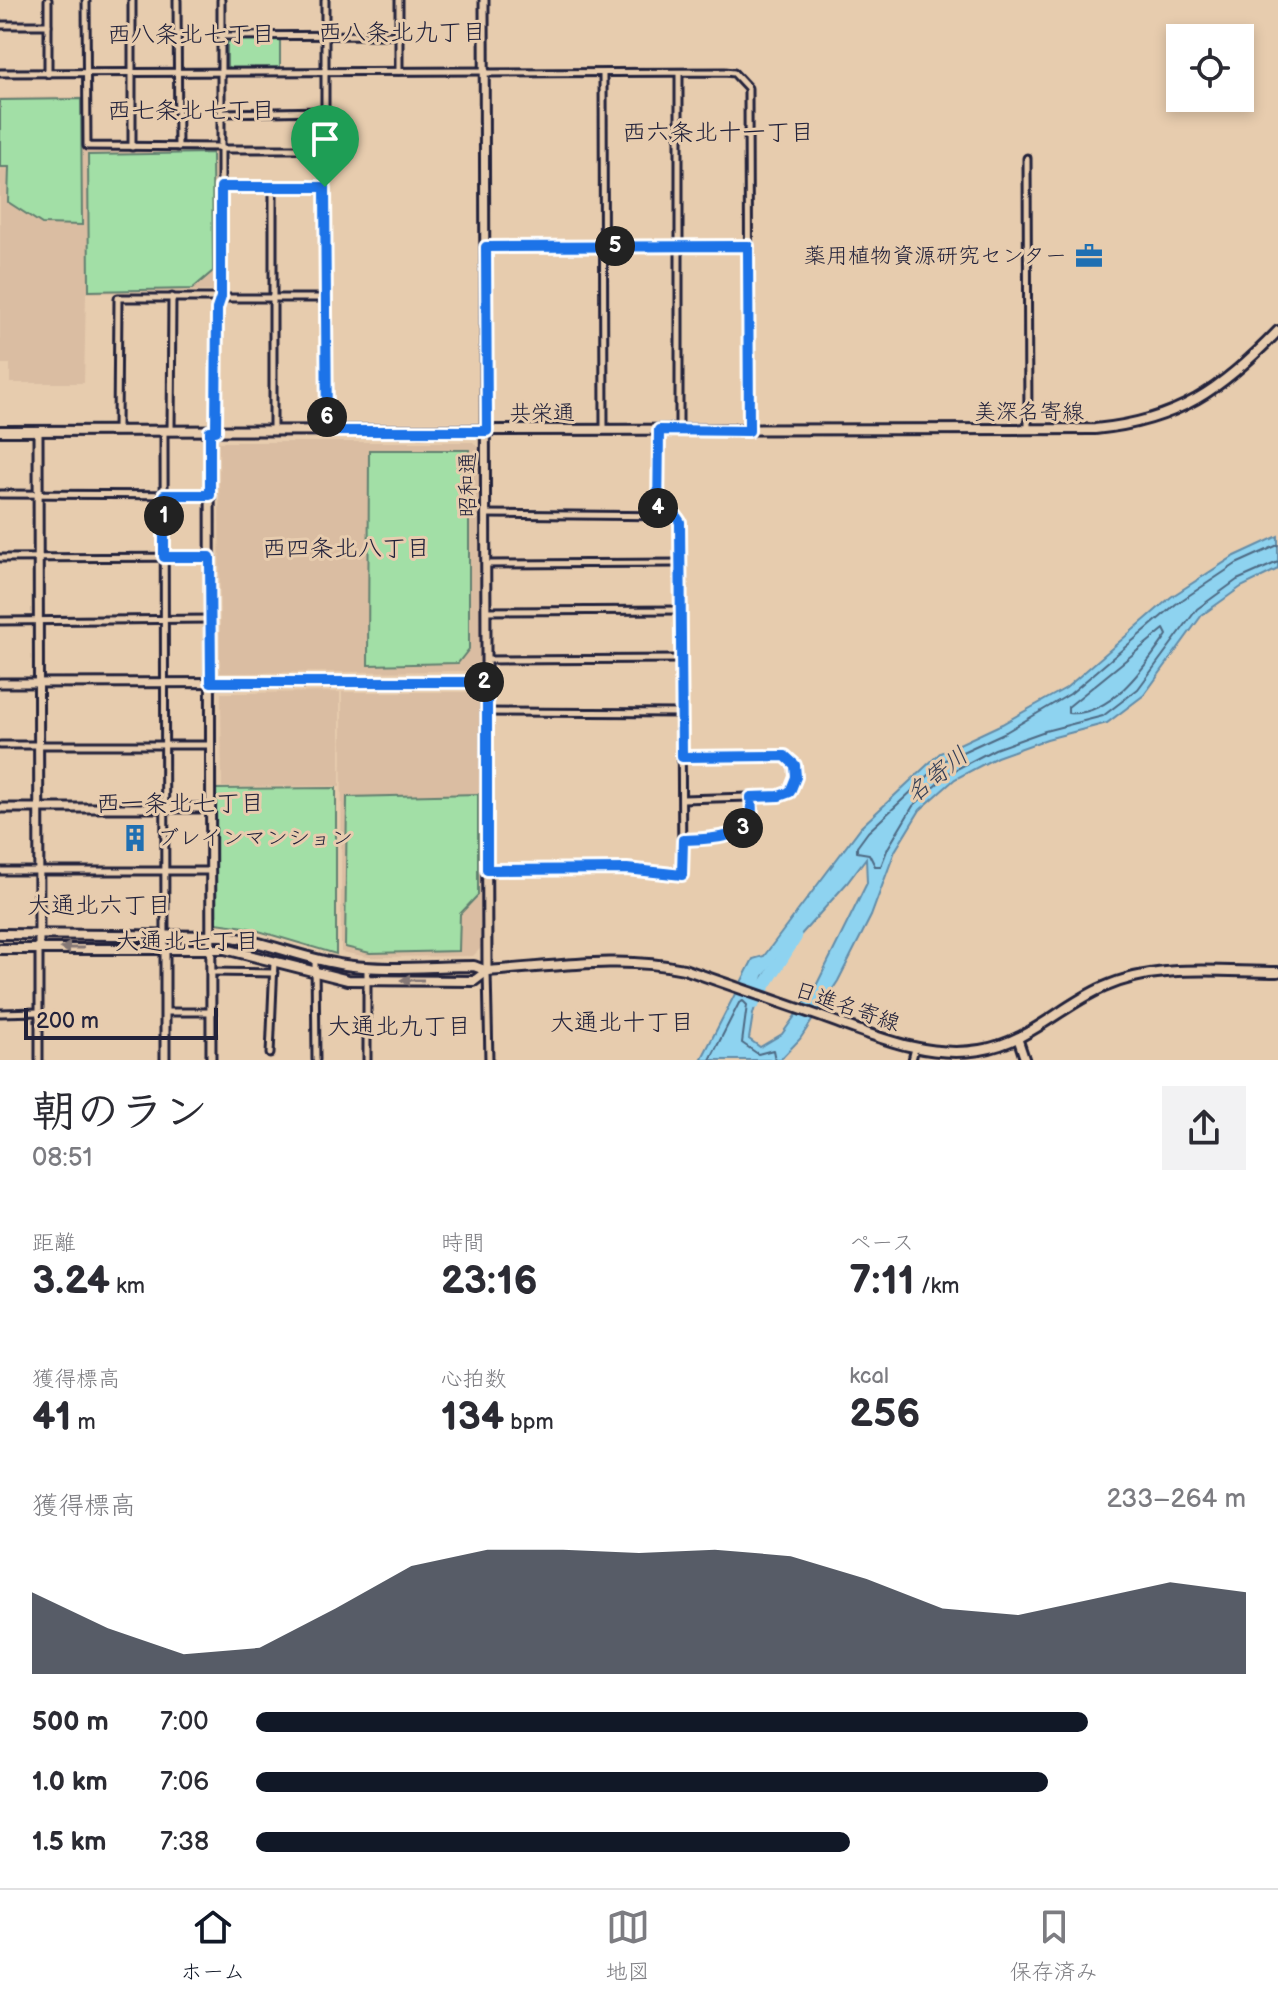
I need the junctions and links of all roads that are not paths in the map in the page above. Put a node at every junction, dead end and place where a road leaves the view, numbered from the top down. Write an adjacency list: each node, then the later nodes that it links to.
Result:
1 (48, 0): 10 (street)
2 (86, 0): 22 (street)
3 (132, 0): 23 (street)
4 (177, 0): 24 (street)
5 (221, 0): 13 (street)
6 (325, 0): 11 (street)
7 (399, 0): 12 (street)
8 (484, 0): 15 (street, 昭和通)
9 (0, 25): 10 (street)
10 (48, 25): 21 (street)
11 (325, 35): 12 (street); 13 (street); 18 (street)
12 (399, 35): 14 (street)
13 (221, 36): 17 (street)
14 (399, 71): 15 (street); 18 (street)
15 (486, 72): 19 (street); 38 (street, 昭和通)
16 (0, 73): 21 (street)
17 (221, 73): 18 (street); 24 (street); 26 (street)
18 (326, 73): 25 (street)
19 (603, 73): 20 (street); 35 (street)
20 (679, 73): 36 (street); 37 (street)
21 (48, 74): 22 (street)
22 (87, 74): 23 (street); 27 (street)
23 (132, 74): 24 (street); 27 (street)
24 (177, 74): 28 (street)
25 (326, 111): 26 (street); 30 (street)
26 (221, 113): 29 (street)
27 (132, 147): 28 (street)
28 (178, 147): 29 (street)
29 (221, 148): 30 (street); 32 (street)
30 (325, 149): 34 (street)
31 (1027, 158): 47 (street)
32 (221, 187): 33 (street); 40 (street)
33 (273, 187): 34 (street); 41 (street)
34 (325, 187): 42 (street)
35 (603, 246): 36 (street); 38 (street); 44 (street)
36 (679, 246): 37 (street); 46 (street)
37 (748, 246): 56 (street)
38 (486, 247): 55 (street, 昭和通)
39 (172, 297): 40 (street); 50 (street); 51 (street)
40 (221, 297): 41 (street); 52 (street)
41 (274, 298): 42 (street); 53 (street)
42 (326, 298): 54 (street)
43 (1278, 331): 47 (main road, 美深名寄線)
44 (604, 430): 45 (main road, 共栄通); 55 (main road, 共栄通)
45 (659, 430): 46 (main road, 共栄通); 62 (street)
46 (679, 430): 56 (main road, 共栄通)
47 (1028, 430): 56 (main road, 美深名寄線)
48 (0, 431): 49 (main road, 共栄通)
49 (38, 431): 50 (main road, 共栄通); 58 (street)
50 (117, 431): 51 (main road, 共栄通)
51 (168, 431): 52 (main road, 共栄通); 59 (street)
52 (213, 431): 53 (main road, 共栄通); 60 (street)
53 (273, 431): 54 (main road, 共栄通)
54 (327, 431): 55 (main road, 共栄通)
55 (487, 431): 61 (street, 昭和通)
56 (749, 431)
57 (0, 494): 58 (street)
58 (38, 494): 59 (street); 66 (street)
59 (164, 495): 60 (street); 63 (street)
60 (210, 495): 64 (street)
61 (486, 514): 62 (street); 68 (street, 昭和通)
62 (658, 515): 67 (street)
63 (164, 557): 64 (street); 66 (street); 71 (street)
64 (210, 557): 72 (street)
65 (0, 558): 66 (street)
66 (38, 558): 74 (street)
67 (680, 563): 68 (street); 69 (street)
68 (486, 564): 70 (street, 昭和通)
69 (680, 610): 70 (street); 75 (street)
70 (486, 611): 76 (street, 昭和通)
71 (164, 619): 72 (street); 74 (street); 81 (street)
72 (210, 619): 77 (street)
73 (0, 621): 74 (street)
74 (38, 621): 80 (street)
75 (681, 659): 76 (street); 83 (street)
76 (487, 660): 78 (street, 昭和通)
77 (211, 682): 78 (street); 81 (street); 86 (street)
78 (487, 682): 82 (street, 昭和通)
79 (0, 683): 80 (street)
80 (39, 683): 81 (street); 85 (street)
81 (164, 683): 87 (street)
82 (486, 712): 83 (street); 96 (street, 昭和通)
83 (682, 713): 88 (street)
84 (0, 745): 85 (street)
85 (39, 745): 87 (street); 92 (street)
86 (211, 745): 87 (street); 94 (street)
87 (164, 746): 93 (street)
88 (682, 757): 89 (street); 90 (street)
89 (751, 797): 90 (street); 95 (street)
90 (683, 799): 95 (street)
91 (0, 808): 92 (street)
92 (39, 808): 93 (street); 98 (street)
93 (164, 808): 94 (street); 99 (street)
94 (210, 808): 100 (street)
95 (683, 840): 96 (street)
96 (487, 870): 112 (street, 昭和通)
97 (0, 871): 98 (street)
98 (39, 871): 99 (street); 102 (street)
99 (165, 871): 100 (street); 103 (street)
100 (211, 871): 104 (street)
101 (0, 934): 102 (main road, 日進名寄線)
102 (39, 934): 103 (main road, 日進名寄線); 107 (street)
103 (165, 934): 104 (main road, 日進名寄線); 108 (street)
104 (211, 935): 105 (street); 109 (main road, 日進名寄線)
105 (210, 948): 108 (main road, 日進名寄線); 110 (main road, 日進名寄線); 113 (street)
106 (0, 949): 107 (main road, 日進名寄線)
107 (39, 949): 108 (main road, 日進名寄線, one-way to 107); 118 (street)
108 (165, 949): 119 (street)
109 (315, 960): 111 (main road, 日進名寄線); 116 (street)
110 (274, 961): 115 (street); 116 (main road, 日進名寄線)
111 (367, 967): 112 (main road, 日進名寄線); 117 (street)
112 (487, 971): 117 (main road, 日進名寄線, one-way to 117); 123 (main road, 日進名寄線); 130 (street)
113 (210, 972): 115 (street); 120 (street)
114 (1278, 972): 122 (main road, 日進名寄線)
115 (274, 973): 124 (street)
116 (316, 974): 117 (main road, 日進名寄線); 128 (street)
117 (366, 980): 129 (street)
118 (39, 1012): 121 (street); 125 (street)
119 (165, 1012): 120 (street); 126 (street)
120 (211, 1012): 127 (street)
121 (0, 1013)
122 (1018, 1039): 123 (main road, 日進名寄線); 132 (street)
123 (915, 1048): 131 (street)
124 (270, 1054)
125 (39, 1060)
126 (165, 1060)
127 (211, 1060)
128 (316, 1060)
129 (367, 1060)
130 (489, 1060)
131 (912, 1060)
132 (1025, 1060)

